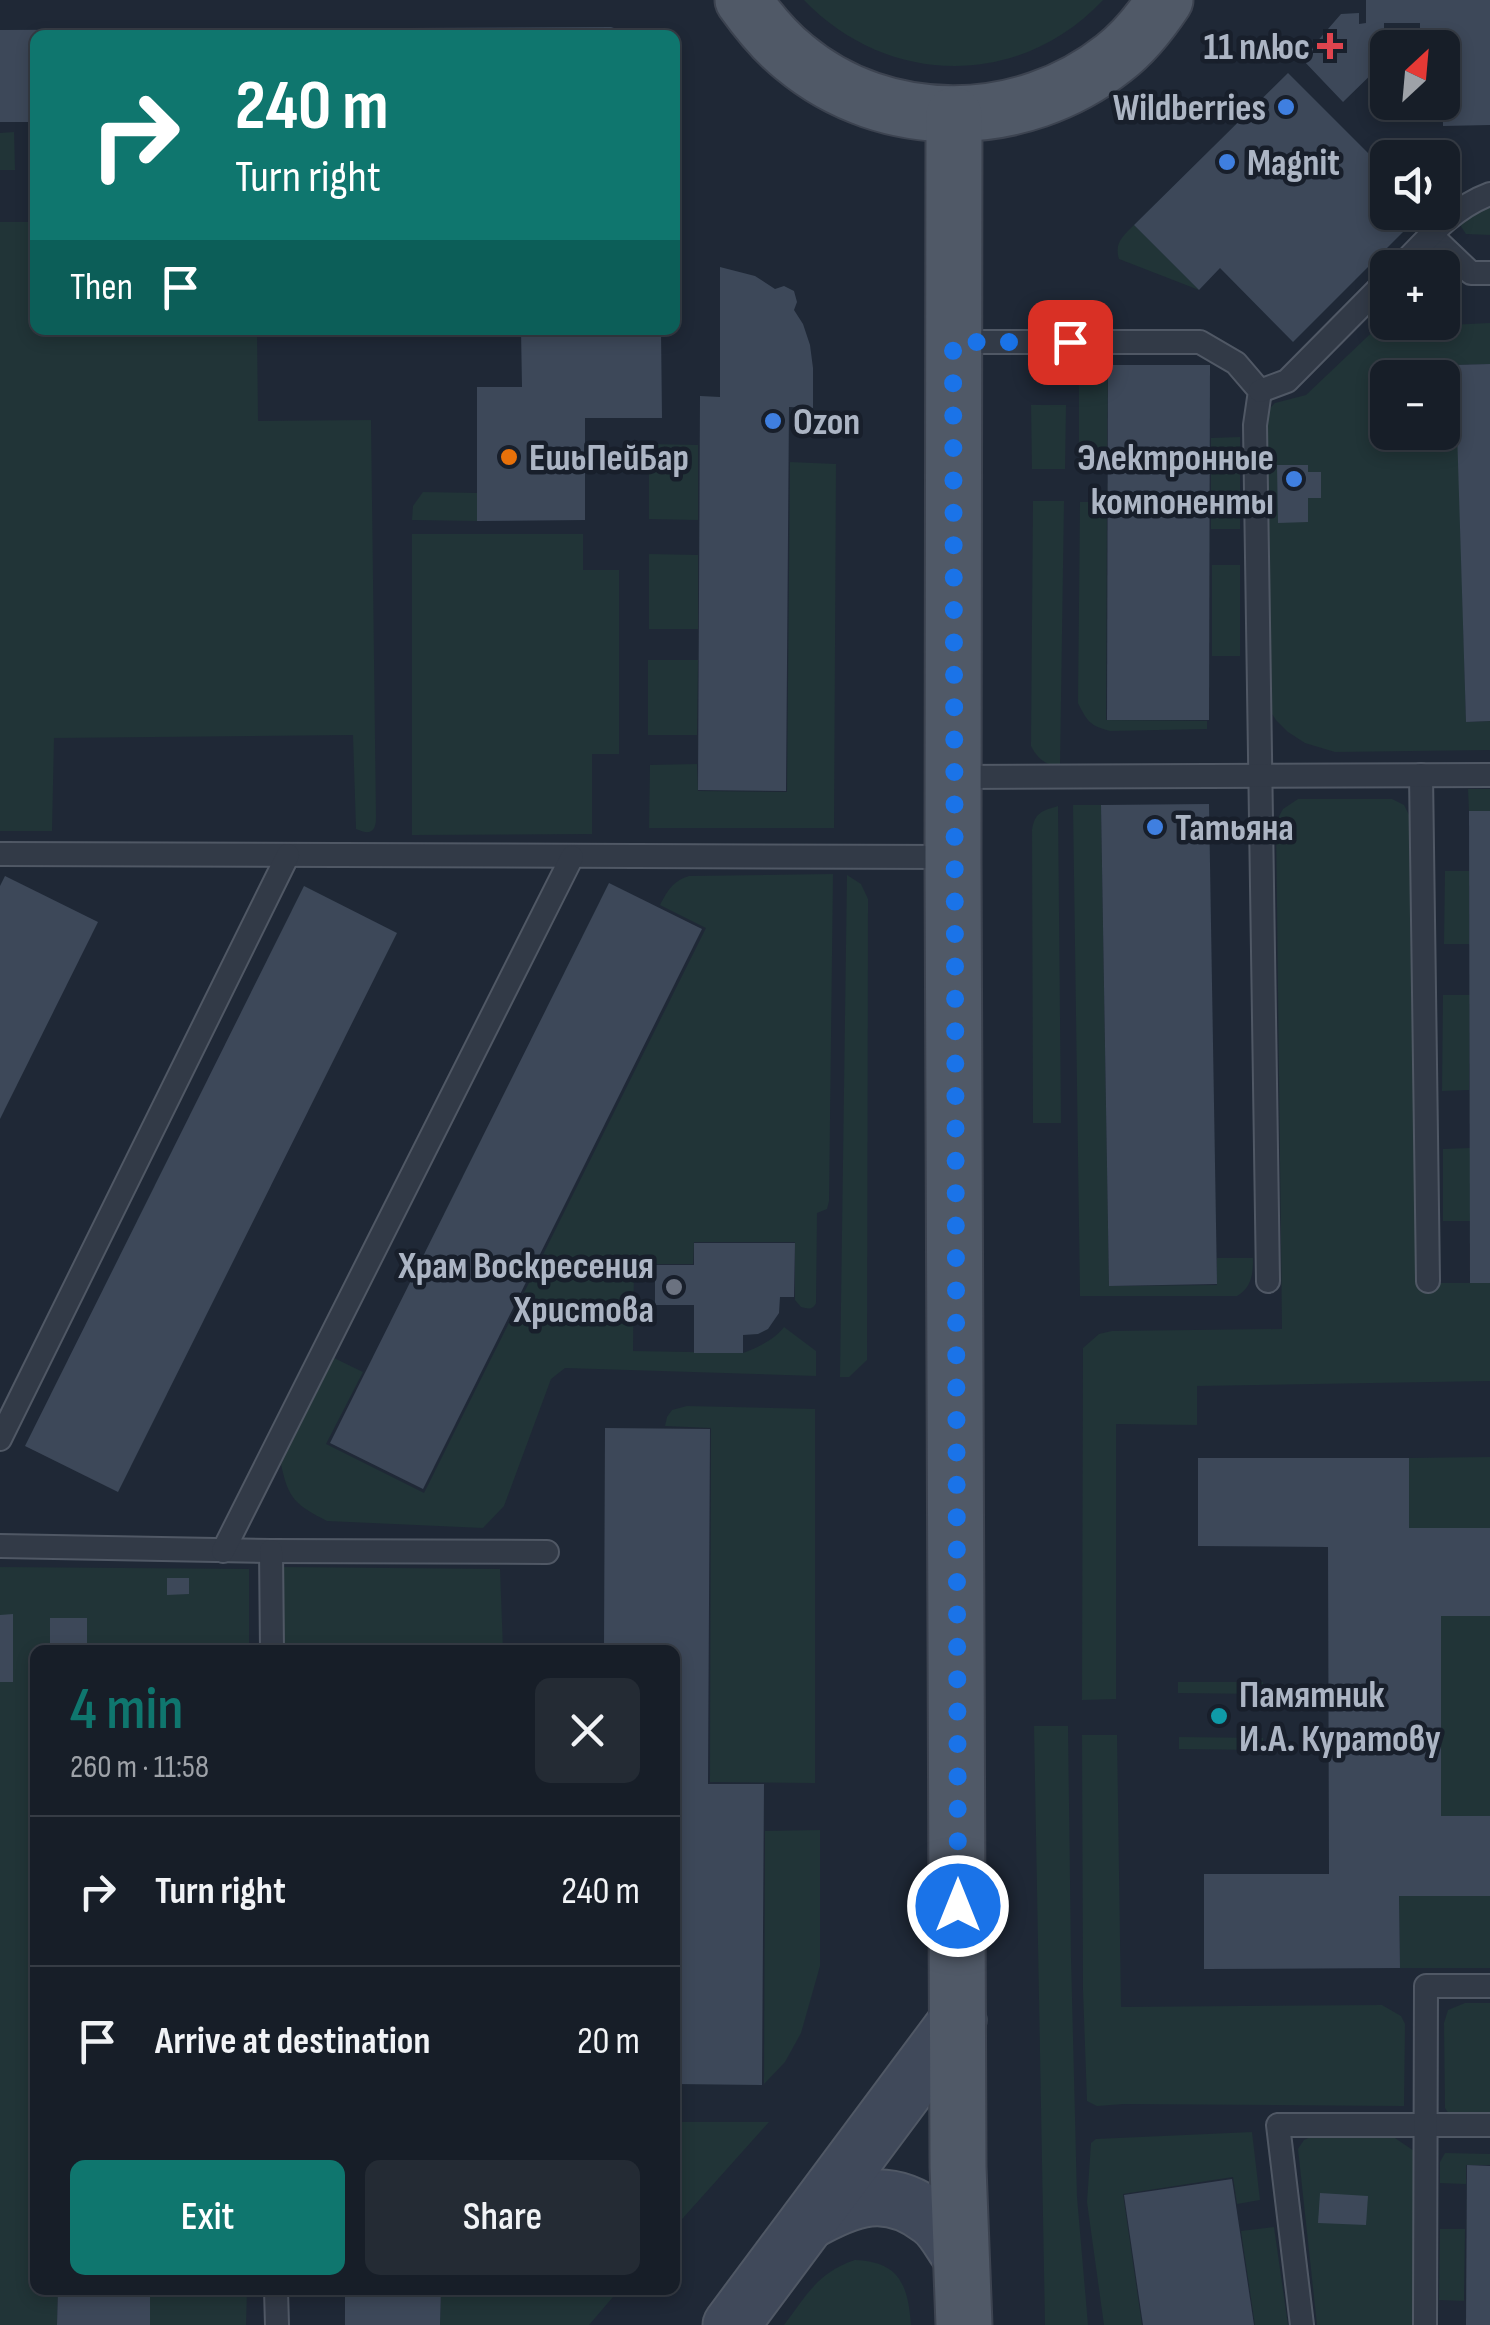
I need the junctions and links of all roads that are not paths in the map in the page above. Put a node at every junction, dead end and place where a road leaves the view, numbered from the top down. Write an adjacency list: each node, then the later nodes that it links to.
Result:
1 (743, 0): 3 (main road)
2 (1165, 0): 3 (main road)
3 (954, 115): 9 (main road)
4 (1490, 194): 5 (lane)
5 (1431, 235): 6 (lane); 7 (lane)
6 (1416, 250)
7 (1490, 273)
8 (1370, 298): 10 (lane)
9 (953, 342): 10 (lane); 14 (main road)
10 (1260, 392): 13 (lane)
11 (1421, 775): 12 (lane); 13 (lane); 20 (lane)
12 (1490, 775)
13 (1260, 776): 14 (lane); 19 (lane)
14 (953, 777): 18 (main road)
15 (0, 854): 16 (lane)
16 (288, 856): 17 (lane); 21 (lane)
17 (572, 857): 18 (lane); 23 (lane)
18 (953, 858): 28 (main road)
19 (1268, 1281)
20 (1428, 1281)
21 (0, 1438)
22 (0, 1546): 23 (lane)
23 (223, 1550): 24 (lane)
24 (271, 1551): 25 (lane); 26 (lane)
25 (547, 1552)
26 (272, 1645)
27 (1490, 1986): 29 (lane)
28 (958, 2020): 31 (street); 32 (main road)
29 (1426, 2124): 30 (lane); 37 (lane); 38 (lane)
30 (1490, 2125)
31 (808, 2222): 32 (street); 35 (street)
32 (960, 2255): 36 (main road)
33 (276, 2295): 34 (lane)
34 (276, 2325)
35 (731, 2325)
36 (964, 2325)
37 (1302, 2325)
38 (1426, 2325)

